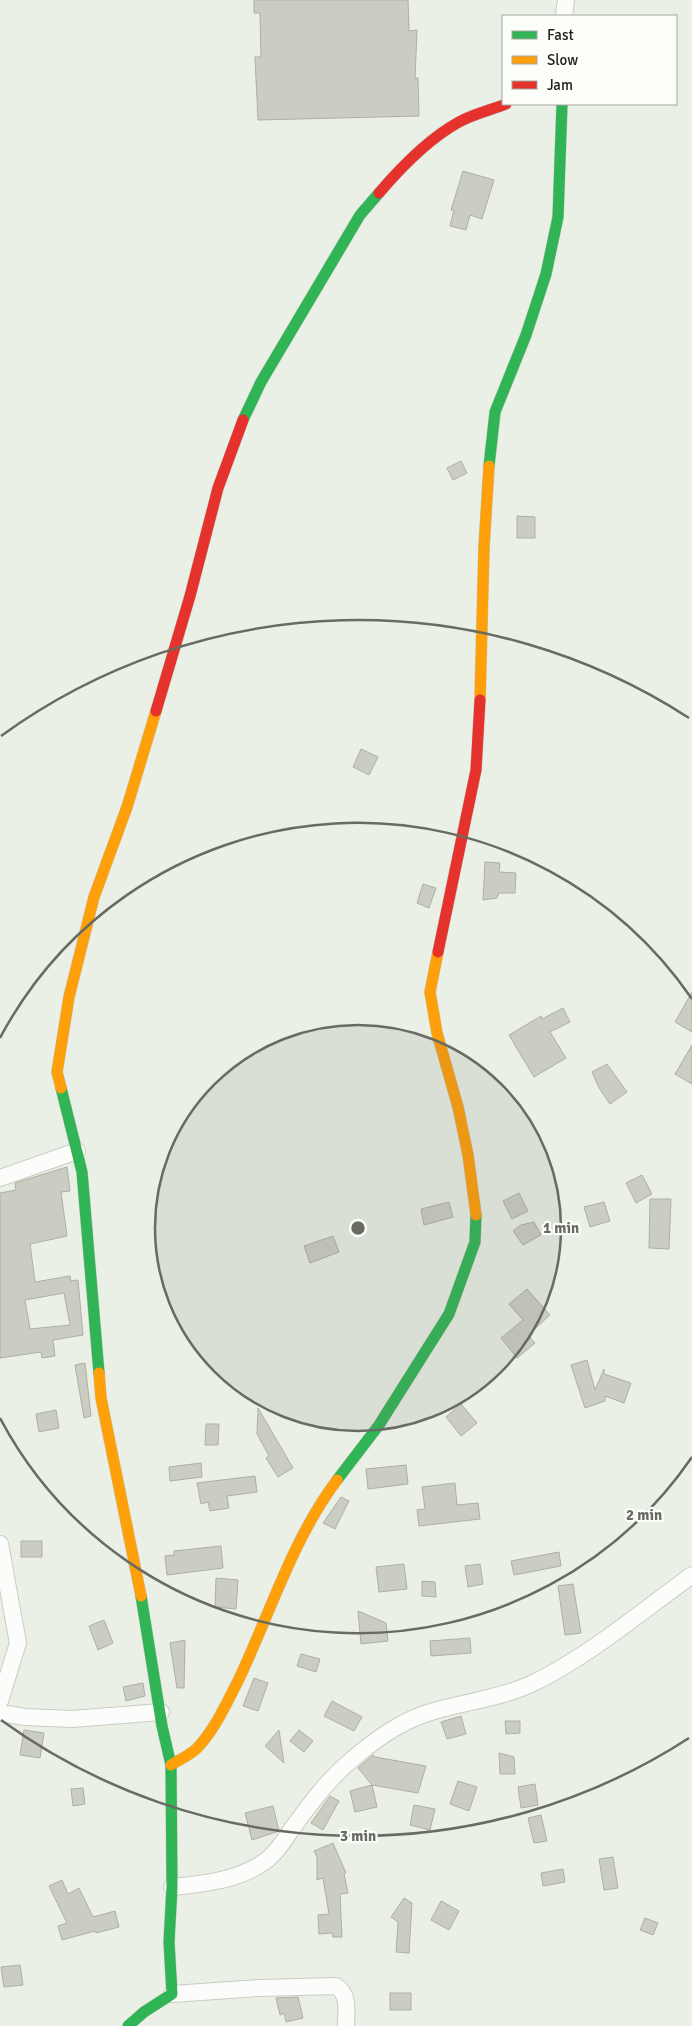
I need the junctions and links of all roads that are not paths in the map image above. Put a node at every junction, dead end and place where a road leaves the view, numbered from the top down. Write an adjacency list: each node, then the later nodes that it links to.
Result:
1 (566, 0): 2 (street)
2 (564, 15)
3 (503, 105): 5 (street)
4 (562, 105): 12 (street)
5 (77, 1152): 6 (street); 10 (street)
6 (0, 1178)
7 (0, 1544): 9 (street)
8 (692, 1575): 13 (street)
9 (0, 1701)
10 (161, 1712): 11 (street); 12 (street)
11 (0, 1713)
12 (171, 1765): 13 (street)
13 (172, 1887): 14 (street)
14 (172, 1994): 15 (street); 16 (street)
15 (128, 2026)
16 (346, 2026)

